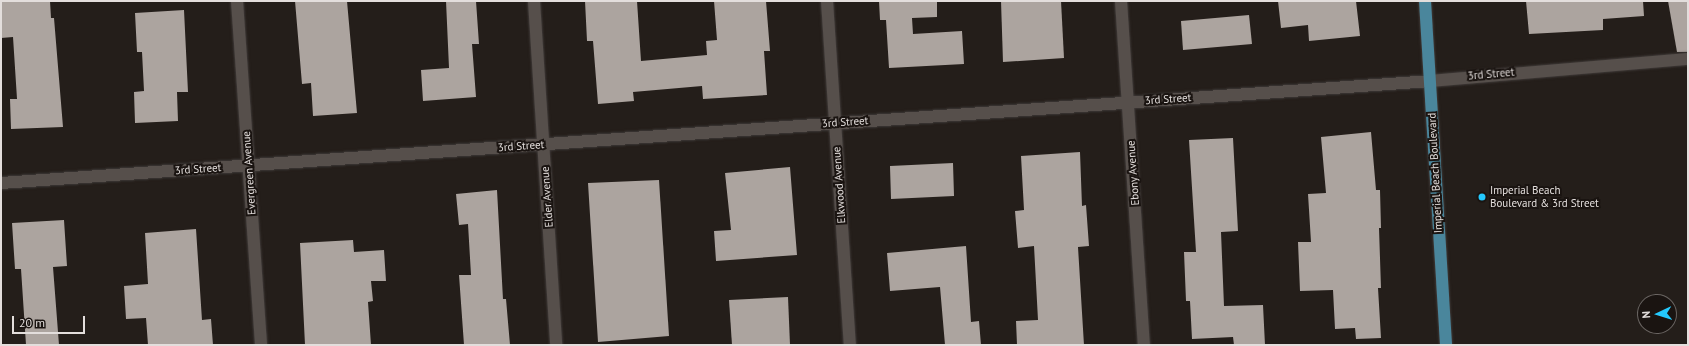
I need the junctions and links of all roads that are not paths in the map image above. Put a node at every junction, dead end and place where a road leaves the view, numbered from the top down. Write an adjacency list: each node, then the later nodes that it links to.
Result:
1 (237, 1): 11 (street, Evergreen Avenue)
2 (534, 1): 10 (street, Elder Avenue)
3 (827, 1): 9 (street, Elkwood Avenue)
4 (1122, 1): 8 (street, Ebony Avenue)
5 (1425, 1): 7 (main road, Imperial Beach Boulevard)
6 (1688, 59): 7 (street, 3rd Street)
7 (1430, 80): 8 (street, 3rd Street); 17 (main road, Imperial Beach Boulevard)
8 (1128, 102): 9 (street, 3rd Street); 16 (street, Ebony Avenue)
9 (835, 123): 10 (street, 3rd Street); 15 (street, Elkwood Avenue)
10 (544, 144): 11 (street, 3rd Street); 14 (street, Elder Avenue)
11 (249, 165): 12 (street, 3rd Street); 13 (street, Evergreen Avenue)
12 (1, 183)
13 (261, 345)
14 (556, 345)
15 (850, 345)
16 (1144, 345)
17 (1446, 345)

